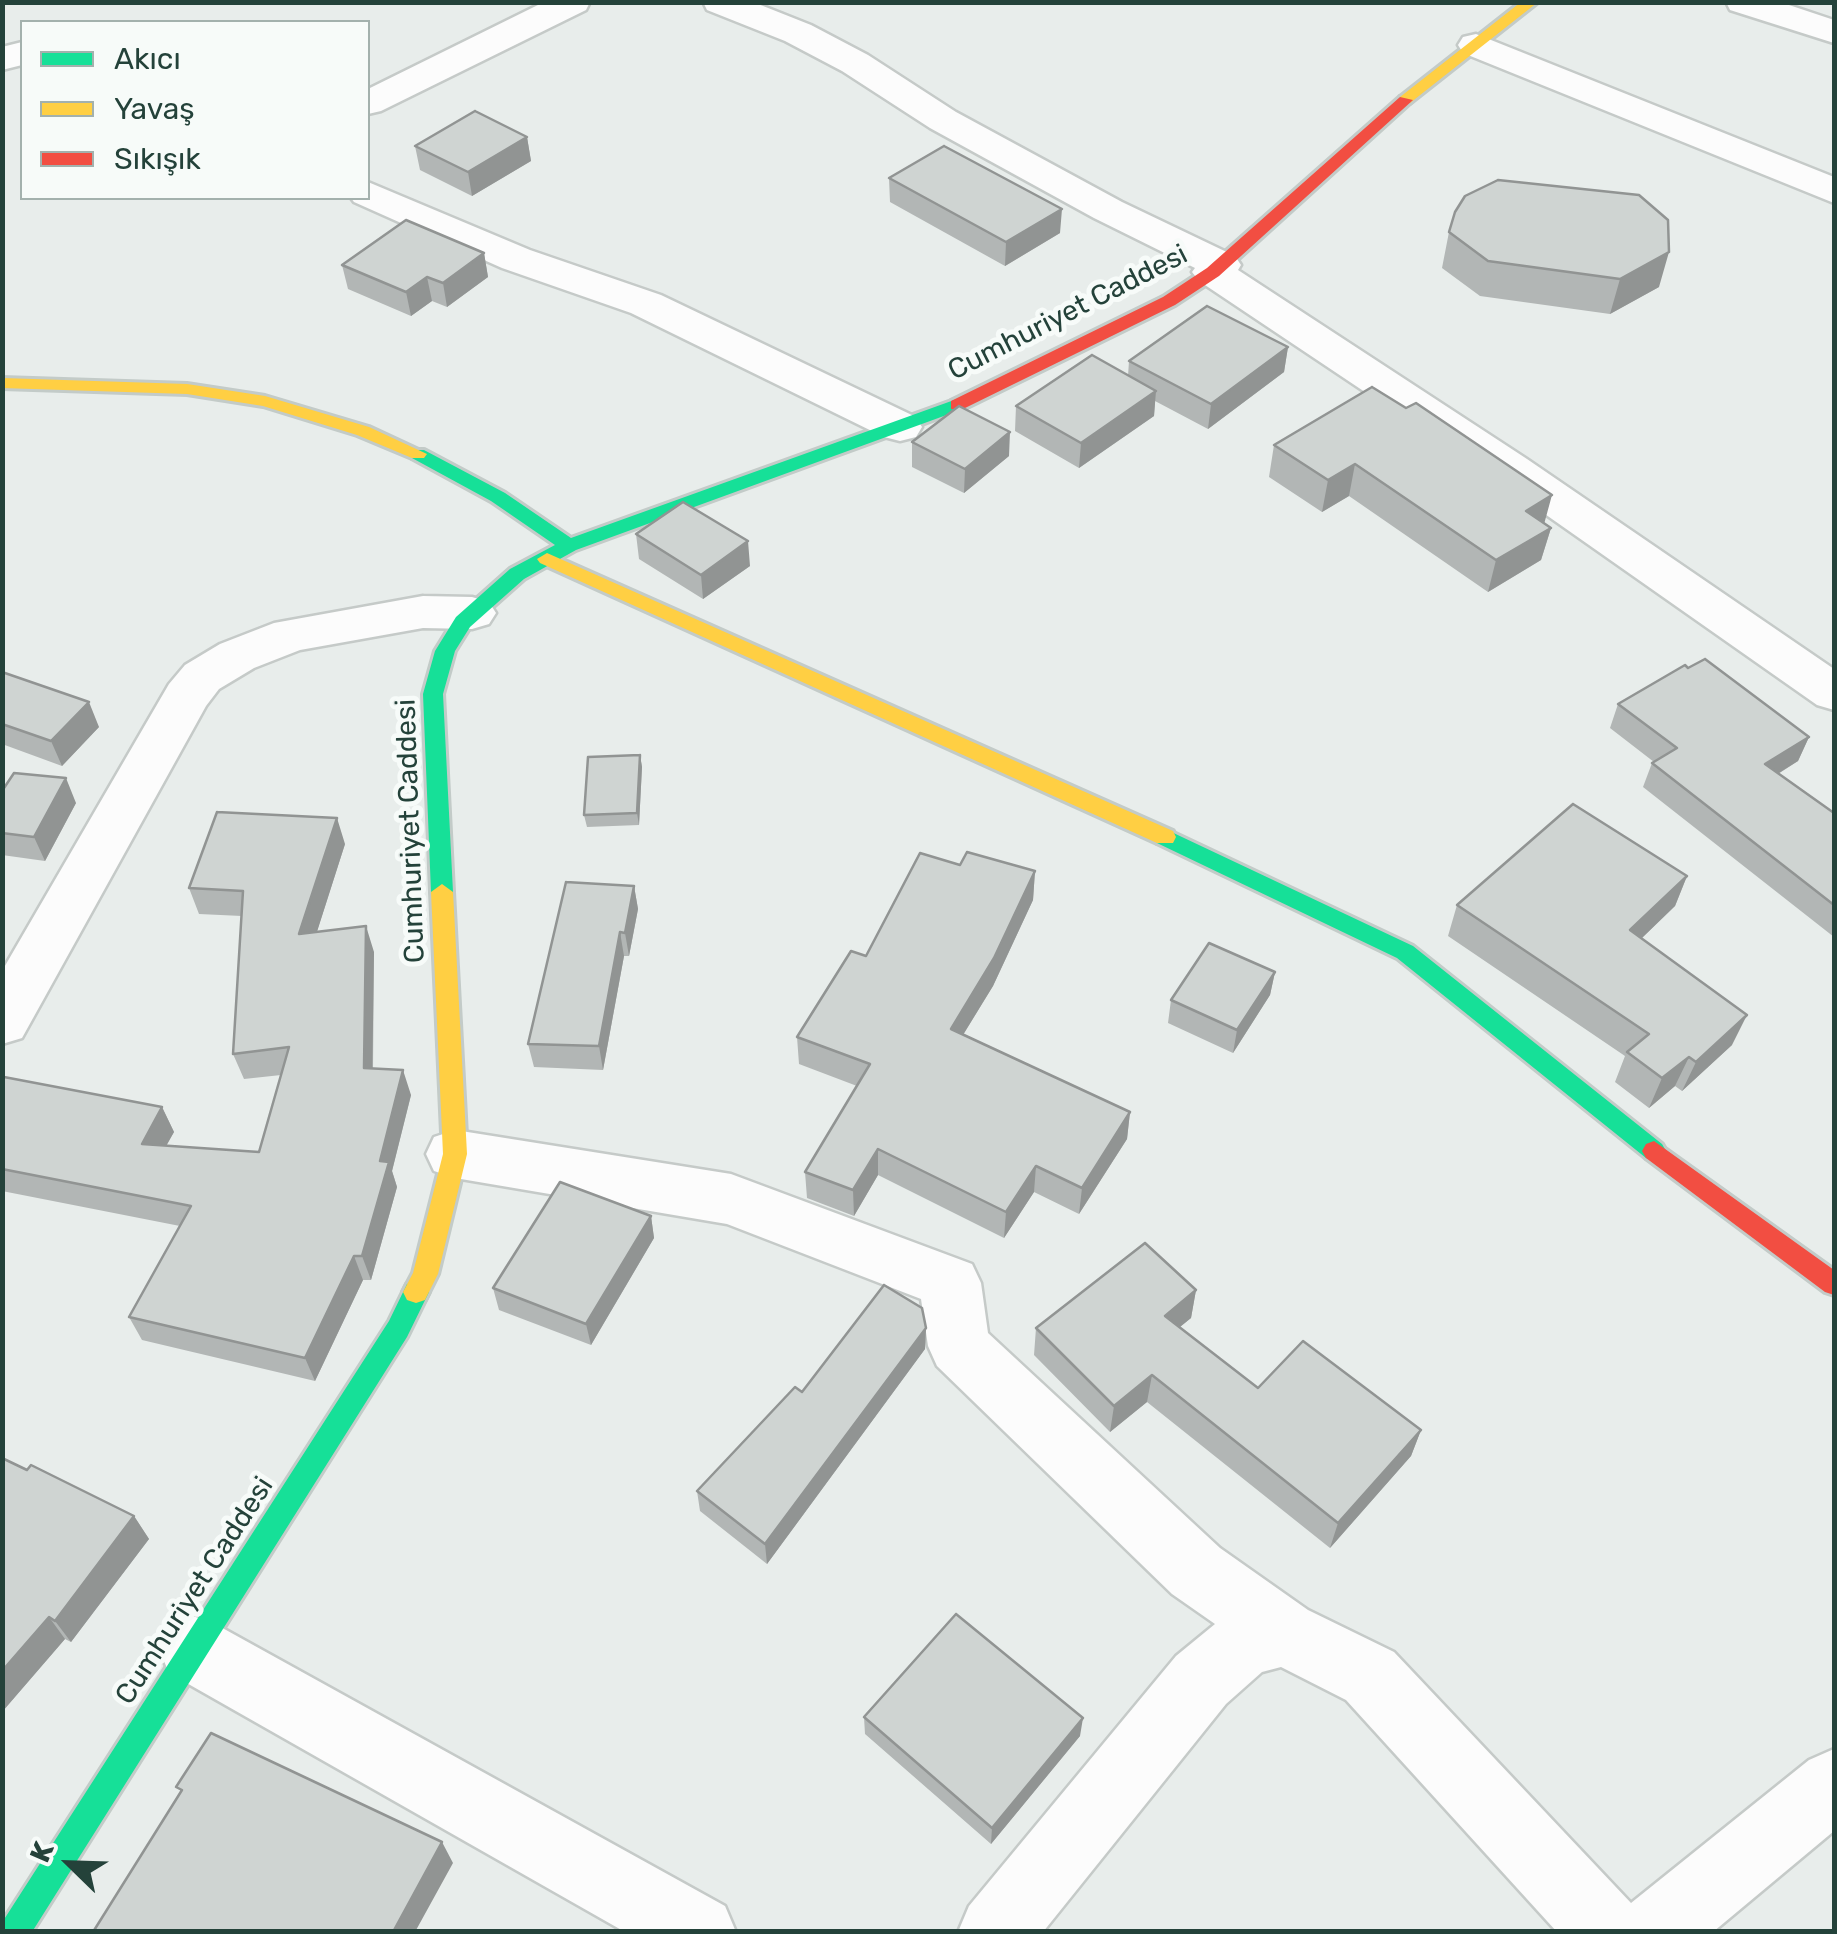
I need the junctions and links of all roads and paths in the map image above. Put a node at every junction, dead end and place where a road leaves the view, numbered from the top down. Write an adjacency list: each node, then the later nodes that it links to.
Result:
1 (573, 2): 7 (street)
2 (720, 2): 10 (street)
3 (1530, 2): 6 (street, Cumhuriyet Caddesi)
4 (1744, 2): 5 (street)
5 (1834, 32)
6 (1476, 45): 8 (street); 10 (street, Cumhuriyet Caddesi)
7 (370, 102)
8 (1834, 191)
9 (370, 195): 12 (street)
10 (1217, 268): 12 (street, Cumhuriyet Caddesi); 16 (street)
11 (2, 383): 13 (street)
12 (900, 427): 13 (street, Cumhuriyet Caddesi)
13 (569, 546): 14 (street, Cumhuriyet Caddesi)
14 (547, 559): 15 (street, Cumhuriyet Caddesi); 19 (street)
15 (472, 613): 17 (street); 18 (street, Cumhuriyet Caddesi)
16 (1834, 693)
17 (2, 1022)
18 (456, 1154): 20 (street); 21 (street, Cumhuriyet Caddesi)
19 (1834, 1284)
20 (1284, 1633): 25 (street); 26 (street)
21 (193, 1649): 23 (street, Cumhuriyet Caddesi); 24 (street)
22 (1834, 1785): 27 (street)
23 (14, 1932)
24 (699, 1932)
25 (995, 1932)
26 (1608, 1932)
27 (1654, 1932)

